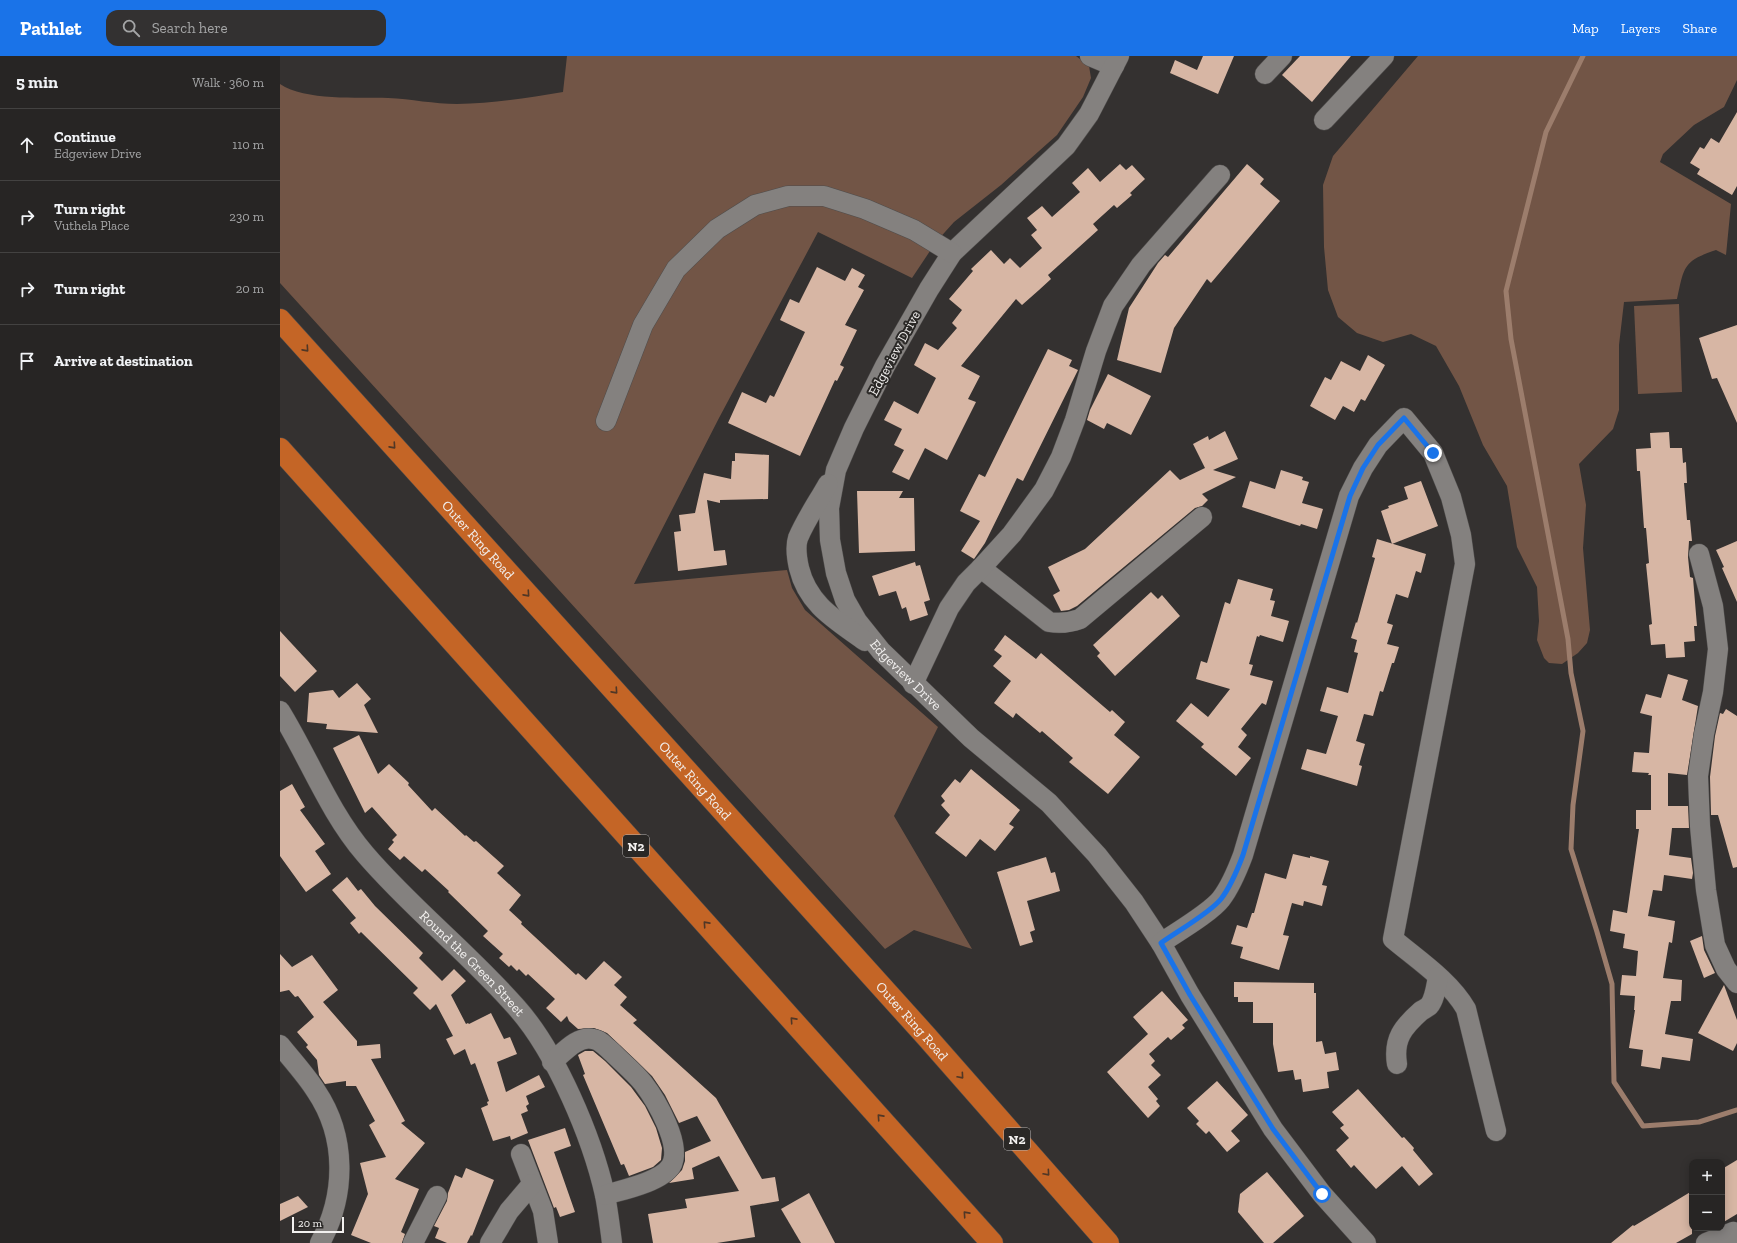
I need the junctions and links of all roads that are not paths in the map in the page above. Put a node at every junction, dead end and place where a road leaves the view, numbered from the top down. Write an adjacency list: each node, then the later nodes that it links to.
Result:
1 (1090, 56): 4 (street)
2 (1282, 56): 5 (street)
3 (1384, 56): 6 (street)
4 (1116, 61): 8 (street, Edgeview Drive)
5 (1265, 74)
6 (1324, 120)
7 (1220, 175): 15 (street)
8 (952, 253): 10 (street); 12 (street, Edgeview Drive)
9 (280, 320): 37 (highway, Outer Ring Road / N2, one-way to 37)
10 (606, 421)
11 (280, 449): 36 (highway, N2, one-way to 11)
12 (836, 470): 16 (street, Edgeview Drive); 16 (street)
13 (1202, 516): 15 (street)
14 (1699, 554): 21 (street)
15 (981, 568): 17 (street)
16 (881, 651): 17 (street, Edgeview Drive)
17 (913, 684): 19 (street, Edgeview Drive)
18 (280, 711): 23 (street, Round the Green Street)
19 (1161, 943): 20 (street); 38 (street, Edgeview Drive)
20 (1438, 977): 24 (street); 25 (street)
21 (1737, 983)
22 (280, 1045): 31 (street)
23 (552, 1062): 28 (street, Round the Green Street); 28 (street)
24 (1398, 1064)
25 (1496, 1131)
26 (521, 1154): 27 (street)
27 (532, 1184): 33 (street); 34 (street)
28 (605, 1195): 35 (street, Round the Green Street)
29 (437, 1196): 32 (street)
30 (1737, 1236): 39 (street)
31 (320, 1243)
32 (413, 1243)
33 (490, 1243)
34 (548, 1243)
35 (612, 1243)
36 (992, 1243)
37 (1108, 1243)
38 (1366, 1243)
39 (1706, 1243)

